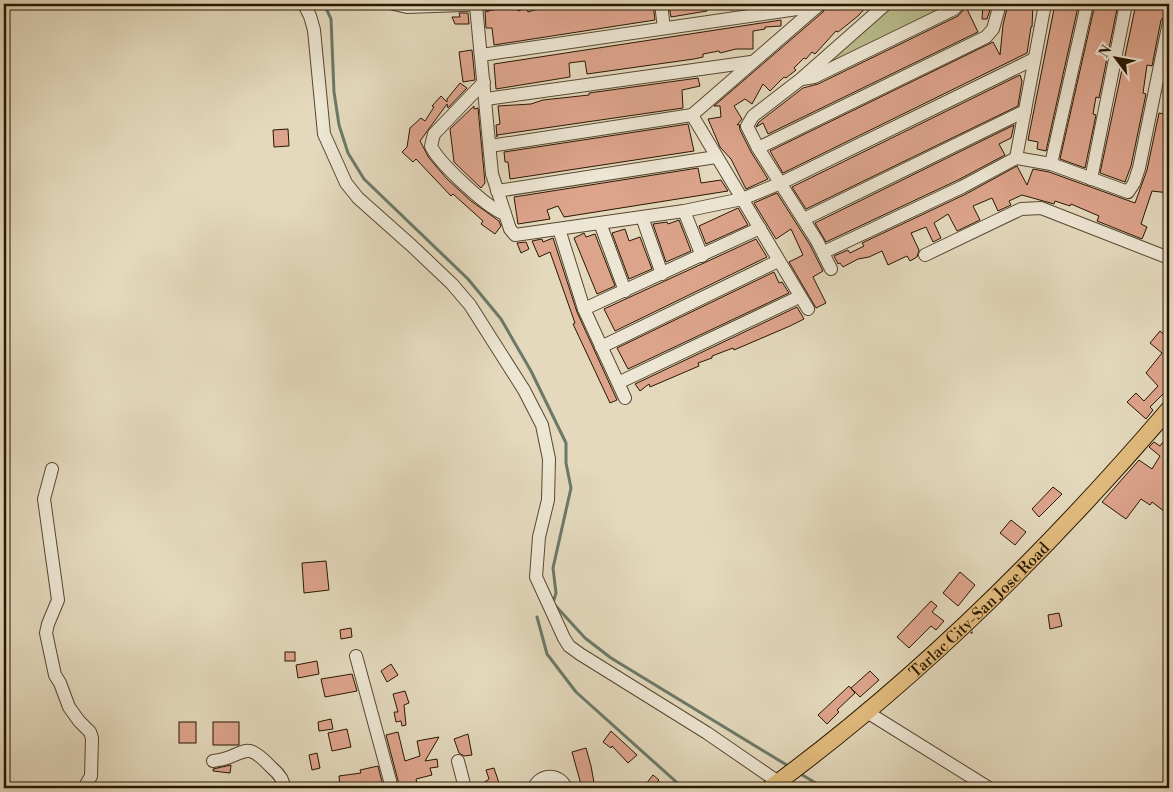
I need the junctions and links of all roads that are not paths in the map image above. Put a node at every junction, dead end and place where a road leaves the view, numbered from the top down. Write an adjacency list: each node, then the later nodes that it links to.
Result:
1 (304, 4): 59 (street)
2 (394, 4): 12 (street)
3 (490, 4): 12 (street)
4 (661, 4): 14 (street)
5 (886, 4): 18 (street)
6 (960, 4): 18 (street)
7 (1000, 4): 24 (street)
8 (1045, 4): 16 (street)
9 (1087, 4): 27 (street)
10 (1126, 4): 28 (street)
11 (819, 5): 14 (street); 17 (street)
12 (476, 6): 15 (street)
13 (1169, 22): 28 (street)
14 (664, 28): 15 (street)
15 (481, 55): 19 (street)
16 (1034, 59): 21 (street); 29 (street)
17 (752, 62): 20 (street); 22 (street)
18 (801, 79): 24 (street)
19 (484, 82): 20 (street); 33 (street)
20 (486, 99): 23 (street)
21 (1025, 111): 26 (street); 35 (street)
22 (692, 115): 23 (street); 25 (street)
23 (490, 146): 30 (street)
24 (758, 148): 29 (street)
25 (716, 157): 30 (street); 31 (street)
26 (1016, 158): 27 (street); 39 (street)
27 (1051, 164): 28 (street)
28 (1091, 179)
29 (781, 183): 31 (street); 35 (street)
30 (497, 191): 33 (street)
31 (742, 199): 32 (street); 37 (street)
32 (684, 211): 34 (street); 41 (street)
33 (505, 214): 38 (street)
34 (642, 217): 36 (street); 45 (street)
35 (804, 219): 39 (street)
36 (600, 223): 38 (street); 46 (street)
37 (760, 228): 41 (street); 43 (street)
38 (559, 229): 48 (street)
39 (824, 252): 44 (street)
40 (925, 255): 42 (street)
41 (702, 256): 45 (street)
42 (1169, 258)
43 (778, 261): 47 (street); 50 (street)
44 (831, 269)
45 (662, 274): 46 (street)
46 (625, 291): 48 (street)
47 (799, 296): 49 (street); 51 (street)
48 (584, 309): 50 (street)
49 (808, 309)
50 (601, 346): 51 (street)
51 (620, 382): 52 (street)
52 (626, 398)
53 (1169, 409): 56 (main road, Tarlac City-San Jose Road)
54 (52, 468): 60 (street)
55 (356, 656): 62 (street)
56 (867, 712): 59 (main road, Tarlac City-San Jose Road); 66 (street)
57 (213, 761): 61 (street)
58 (458, 761): 63 (street)
59 (780, 784)
60 (84, 788)
61 (284, 788)
62 (392, 788)
63 (466, 788)
64 (534, 788): 65 (street)
65 (566, 788)
66 (989, 788)

